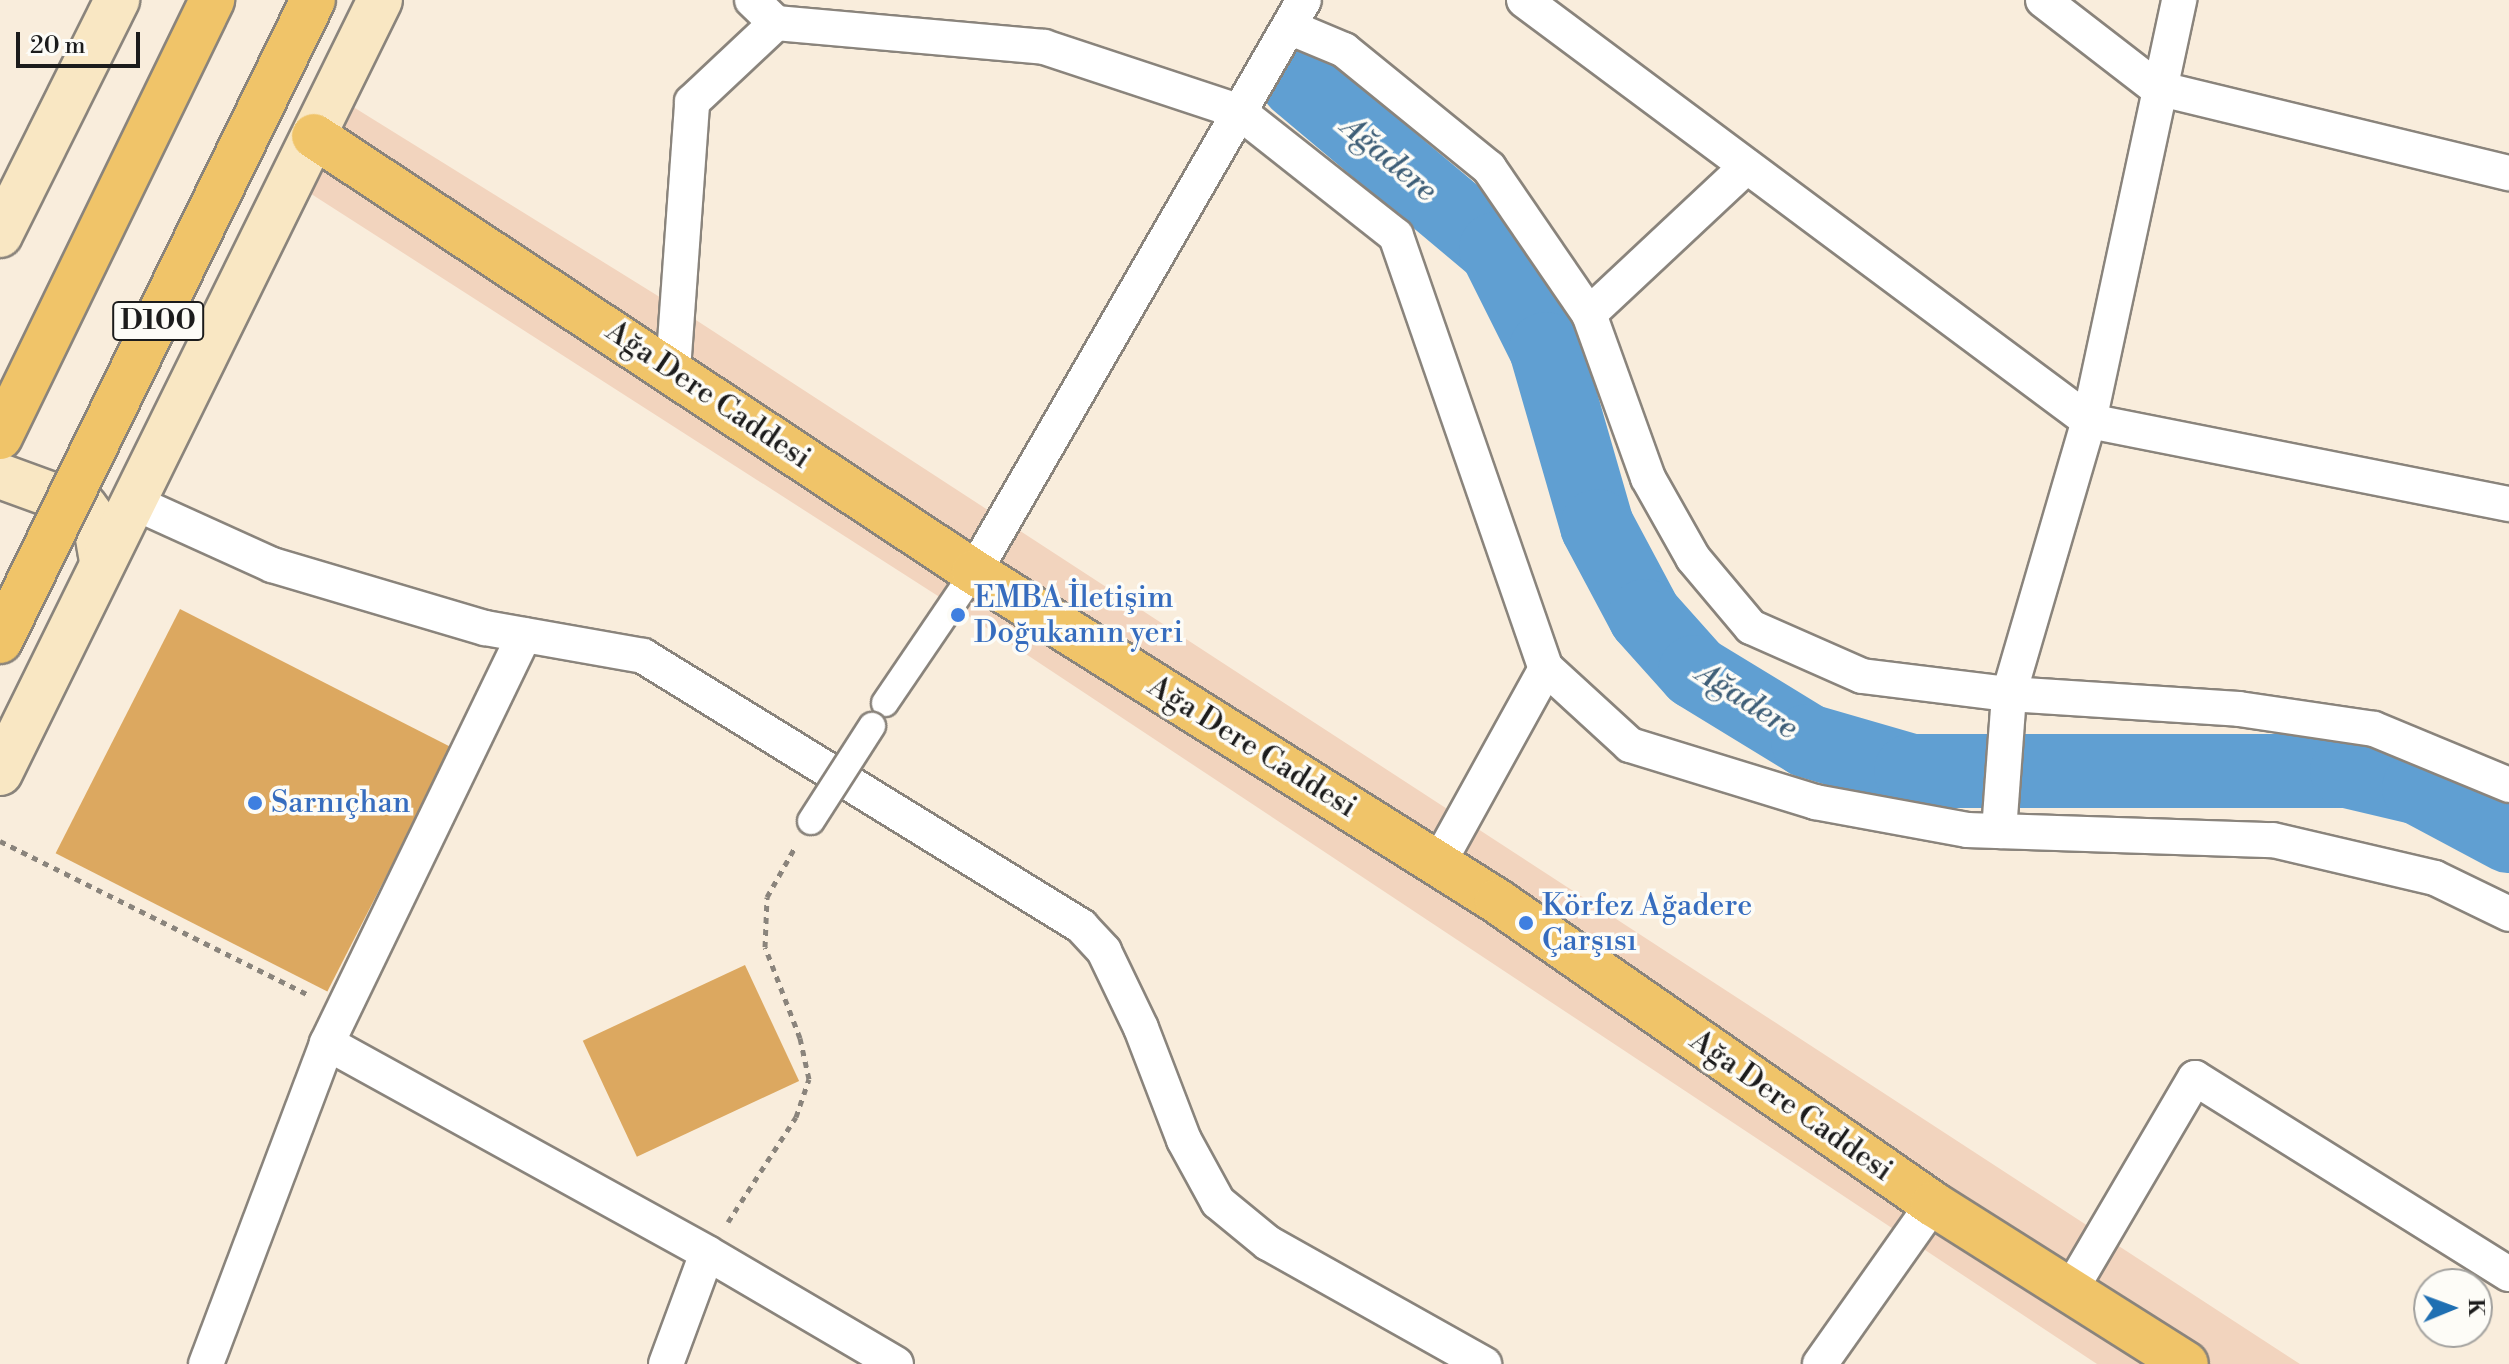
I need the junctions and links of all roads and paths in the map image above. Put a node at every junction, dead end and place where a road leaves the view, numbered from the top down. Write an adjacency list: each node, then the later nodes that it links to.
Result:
1 (117, 0): 15 (main road)
2 (212, 0): 19 (main road, D100)
3 (313, 0): 27 (main road, D100, bridge)
4 (380, 0): 12 (main road)
5 (1524, 0): 13 (street)
6 (2043, 0): 10 (street)
7 (2179, 0): 10 (street)
8 (764, 11): 11 (street); 17 (street)
9 (1296, 14): 11 (street); 16 (street)
10 (2157, 88): 14 (street); 18 (street)
11 (1238, 111): 25 (street); 28 (street)
12 (314, 136): 17 (main road, Ağa Dere Caddesi); 22 (main road)
13 (1745, 168): 16 (street); 18 (street)
14 (2509, 173)
15 (0, 235)
16 (1589, 314): 29 (street)
17 (673, 370): 25 (main road, Ağa Dere Caddesi)
18 (2089, 421): 23 (street); 29 (street)
19 (0, 437)
20 (0, 456): 22 (main road)
21 (0, 476): 24 (main road)
22 (131, 501): 24 (main road); 26 (street)
23 (2509, 504)
24 (102, 561): 30 (main road)
25 (974, 572): 32 (street, bridge); 36 (main road, Ağa Dere Caddesi)
26 (524, 635): 38 (street); 47 (street)
27 (0, 641)
28 (1546, 668): 33 (street); 36 (street)
29 (2008, 696): 31 (street); 33 (street)
30 (0, 773)
31 (2509, 785)
32 (811, 821)
33 (1999, 829): 37 (street)
34 (0, 841): 38 (path)
35 (789, 857): 41 (path)
36 (1438, 864): 40 (main road, Ağa Dere Caddesi)
37 (2509, 914)
38 (343, 1012): 39 (street)
39 (327, 1043): 41 (street); 44 (street)
40 (1933, 1204): 43 (main road, Ağa Dere Caddesi); 48 (street)
41 (707, 1253): 45 (street); 46 (street)
42 (2509, 1274): 43 (street)
43 (2070, 1291): 49 (main road, Ağa Dere Caddesi)
44 (206, 1364)
45 (666, 1364)
46 (896, 1364)
47 (1484, 1364)
48 (1820, 1364)
49 (2186, 1364)

